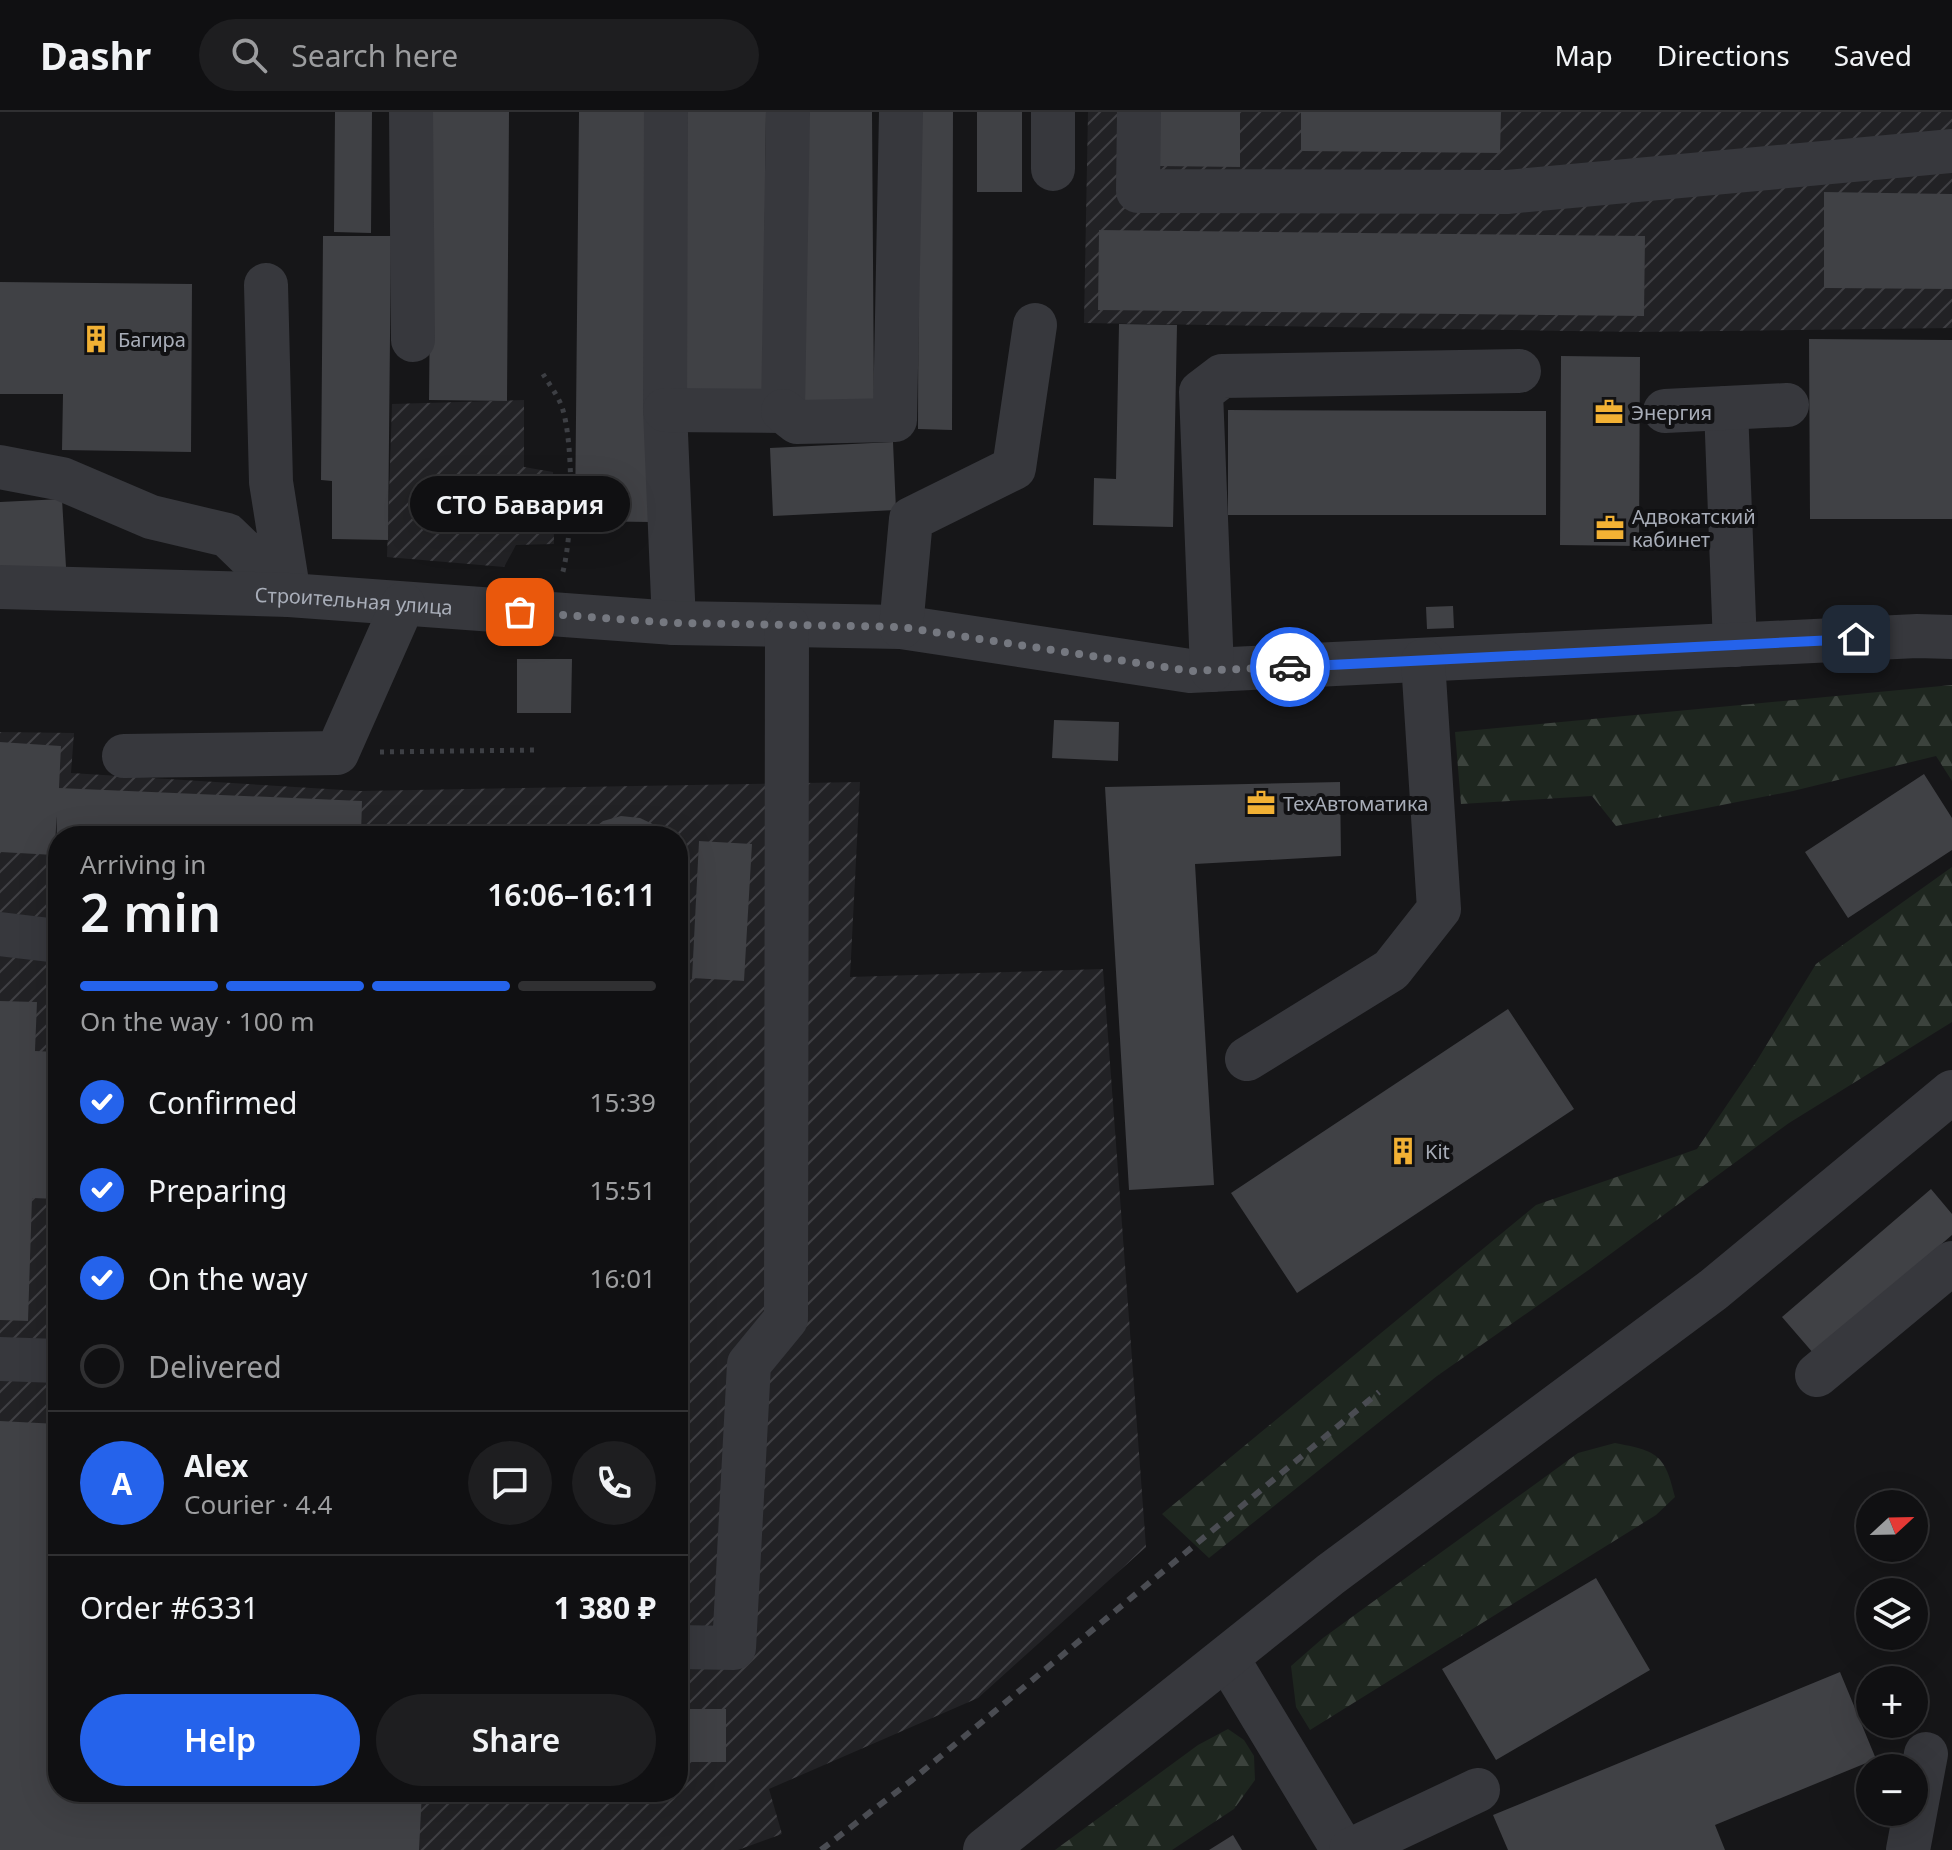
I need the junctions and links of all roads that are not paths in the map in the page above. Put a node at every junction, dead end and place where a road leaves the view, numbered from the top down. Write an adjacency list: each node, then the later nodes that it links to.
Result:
1 (411, 112): 11 (street)
2 (666, 112): 15 (street)
3 (788, 112): 16 (street)
4 (901, 112): 16 (street)
5 (1053, 112): 8 (street)
6 (1139, 112): 7 (street)
7 (1952, 151)
8 (1053, 169)
9 (266, 285): 20 (street)
10 (1035, 325): 24 (street)
11 (413, 340)
12 (1519, 371): 28 (street)
13 (1787, 405): 14 (street)
14 (1726, 408): 17 (street); 26 (street)
15 (665, 410): 16 (street); 22 (street)
16 (783, 411)
17 (1665, 411)
18 (0, 467): 20 (street)
19 (0, 587): 20 (street, Строительная улица)
20 (289, 595): 21 (street, Строительная улица)
21 (403, 604): 22 (street, Строительная улица); 29 (street)
22 (674, 623): 23 (street, Строительная улица)
23 (787, 625): 24 (street, Строительная улица); 38 (street)
24 (901, 627): 28 (street, Строительная улица)
25 (1952, 637): 26 (street, Строительная улица)
26 (1735, 645): 27 (street, Строительная улица)
27 (1423, 661): 28 (street, Строительная улица); 32 (street)
28 (1212, 670)
29 (124, 756)
30 (0, 934): 31 (street)
31 (48, 940)
32 (1247, 1059)
33 (1952, 1092): 39 (street)
34 (1952, 1263): 37 (street)
35 (0, 1359): 36 (street)
36 (48, 1361)
37 (1817, 1375)
38 (688, 1647)
39 (1227, 1658): 42 (street); 43 (street)
40 (1478, 1790): 44 (street)
41 (1912, 1826): 45 (street)
42 (985, 1850)
43 (1343, 1850)
44 (1351, 1850)
45 (1908, 1850)

